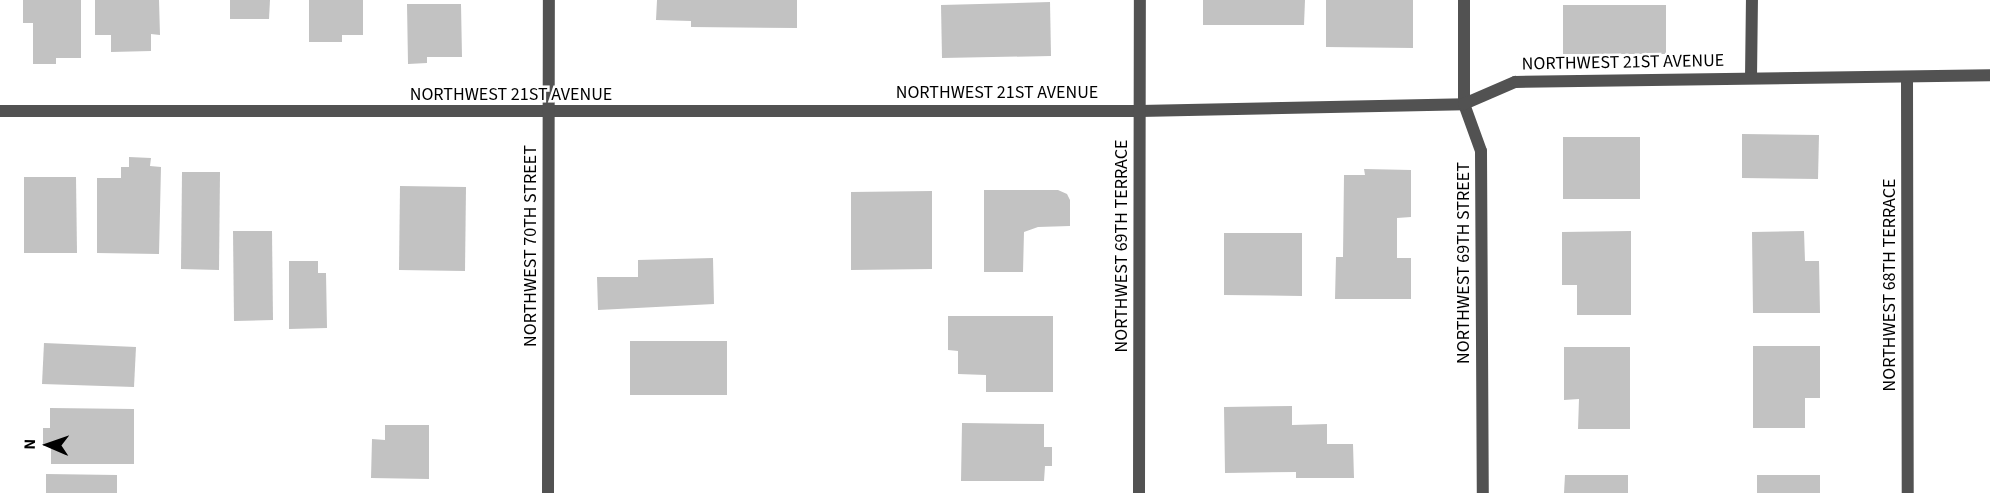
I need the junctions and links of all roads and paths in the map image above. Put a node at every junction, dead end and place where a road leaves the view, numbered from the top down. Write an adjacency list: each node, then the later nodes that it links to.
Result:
1 (549, 0): 11 (street, NORTHWEST 70TH STREET)
2 (1140, 0): 10 (street, NORTHWEST 69TH TERRACE)
3 (1464, 0): 8 (street, NORTHWEST 69TH STREET)
4 (1752, 0): 7 (street)
5 (1990, 75): 6 (street, NORTHWEST 21ST AVENUE)
6 (1907, 76): 7 (street, NORTHWEST 21ST AVENUE); 15 (street, NORTHWEST 68TH TERRACE)
7 (1751, 78): 8 (street, NORTHWEST 21ST AVENUE)
8 (1464, 104): 10 (street, NORTHWEST 21ST AVENUE); 14 (street, NORTHWEST 69TH STREET)
9 (0, 111): 11 (street, NORTHWEST 21ST AVENUE)
10 (1140, 111): 11 (street, NORTHWEST 21ST AVENUE); 13 (street, NORTHWEST 69TH TERRACE)
11 (550, 113): 12 (street, NORTHWEST 70TH STREET)
12 (548, 493)
13 (1139, 493)
14 (1483, 493)
15 (1908, 493)

